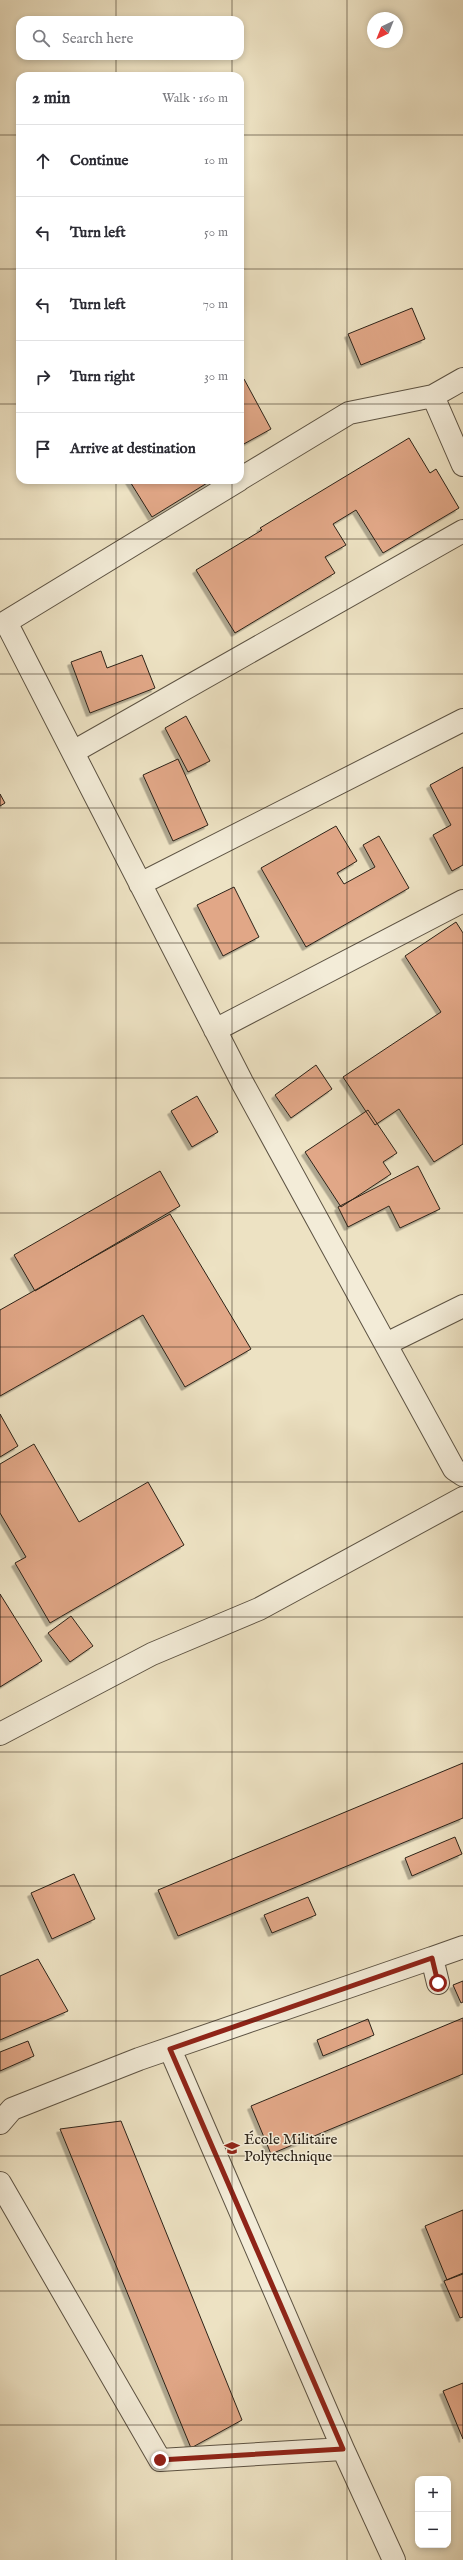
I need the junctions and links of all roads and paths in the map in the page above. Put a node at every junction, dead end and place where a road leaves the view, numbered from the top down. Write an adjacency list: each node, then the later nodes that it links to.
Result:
1 (463, 379): 2 (street)
2 (433, 396): 3 (street); 4 (street)
3 (463, 465)
4 (244, 477)
5 (232, 484): 8 (street)
6 (463, 531): 8 (street)
7 (463, 720): 9 (street)
8 (73, 752): 9 (street)
9 (140, 884): 11 (street)
10 (462, 904): 11 (street)
11 (215, 1030): 13 (street)
12 (463, 1306): 13 (street)
13 (386, 1344): 14 (street)
14 (463, 1475)
15 (463, 1498): 16 (street)
16 (0, 1734)
17 (463, 1947): 18 (street)
18 (432, 1958): 19 (street); 20 (street)
19 (438, 1983)
20 (170, 2049): 21 (street); 23 (street)
21 (0, 2123)
22 (0, 2182): 23 (street)
23 (343, 2449): 24 (street)
24 (394, 2560)

